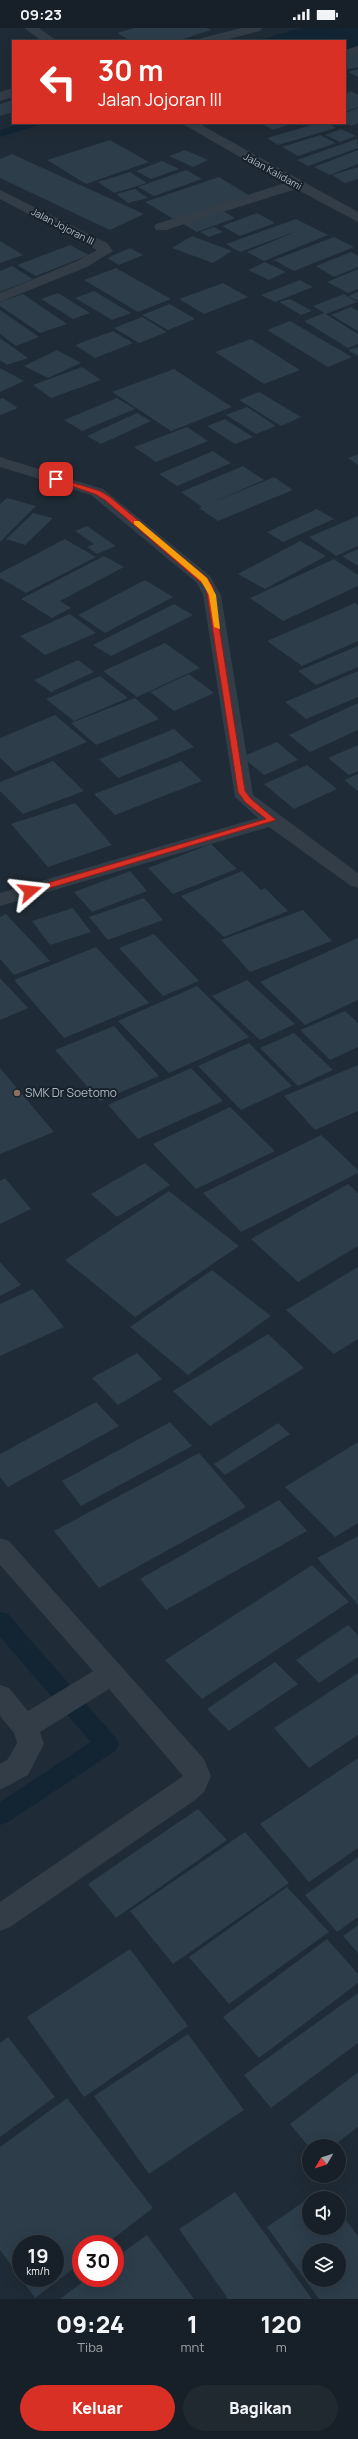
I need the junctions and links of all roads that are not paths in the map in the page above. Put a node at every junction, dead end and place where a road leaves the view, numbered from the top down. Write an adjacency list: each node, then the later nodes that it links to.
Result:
1 (30, 28): 3 (street)
2 (256, 28): 4 (street)
3 (49, 40)
4 (210, 40)
5 (358, 50): 6 (street)
6 (346, 54)
7 (12, 92): 8 (street)
8 (0, 97)
9 (190, 124): 10 (street, Jalan Kalidami)
10 (297, 184): 12 (street, Jalan Kalidami); 13 (street)
11 (0, 194): 14 (street, Jalan Jojoran III)
12 (358, 218)
13 (161, 227)
14 (0, 298)
15 (0, 462): 16 (street)
16 (272, 820): 17 (street); 18 (street)
17 (358, 882)
18 (0, 900)
19 (0, 1548): 20 (street)
20 (103, 1679): 22 (street); 24 (street)
21 (0, 1696): 22 (street)
22 (31, 1723): 23 (street)
23 (0, 1778)
24 (0, 1918)

